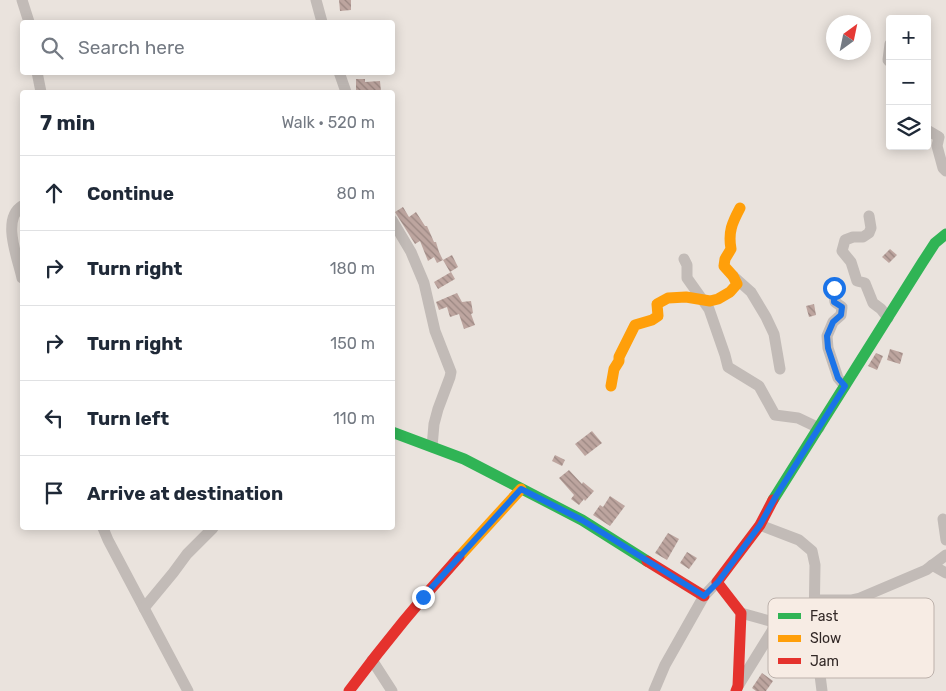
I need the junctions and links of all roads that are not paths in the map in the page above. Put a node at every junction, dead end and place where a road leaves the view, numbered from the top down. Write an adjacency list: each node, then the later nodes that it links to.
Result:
1 (22, 0): 3 (street)
2 (316, 0): 4 (street)
3 (28, 20)
4 (321, 20)
5 (38, 75): 7 (street)
6 (340, 75): 8 (street)
7 (41, 90)
8 (345, 90)
9 (931, 133): 10 (street)
10 (946, 171)
11 (20, 208): 17 (street)
12 (740, 208): 18 (street)
13 (869, 216): 21 (street)
14 (395, 225): 27 (street)
15 (946, 234): 21 (street)
16 (684, 259): 20 (street)
17 (20, 270)
18 (733, 276): 20 (street); 22 (street)
19 (834, 288): 24 (street)
20 (702, 299): 23 (street); 25 (street)
21 (888, 318): 24 (street)
22 (780, 369)
23 (611, 386)
24 (845, 386): 25 (street)
25 (819, 428): 30 (street)
26 (395, 433): 27 (street)
27 (432, 447): 28 (street)
28 (521, 489): 38 (street); 45 (street)
29 (943, 519): 33 (street)
30 (760, 525): 37 (street); 39 (street)
31 (104, 530): 41 (street)
32 (211, 530): 41 (street)
33 (946, 540)
34 (946, 555): 35 (street)
35 (932, 565): 36 (street); 40 (street)
36 (946, 573)
37 (718, 582): 38 (street); 42 (street)
38 (704, 596): 51 (street)
39 (814, 598)
40 (860, 598)
41 (144, 608): 48 (street)
42 (741, 613): 43 (street); 47 (street)
43 (768, 620)
44 (768, 638): 47 (street)
45 (372, 660): 49 (street); 50 (street)
46 (820, 678): 52 (street)
47 (737, 689)
48 (188, 691)
49 (350, 691)
50 (392, 691)
51 (654, 691)
52 (822, 691)

